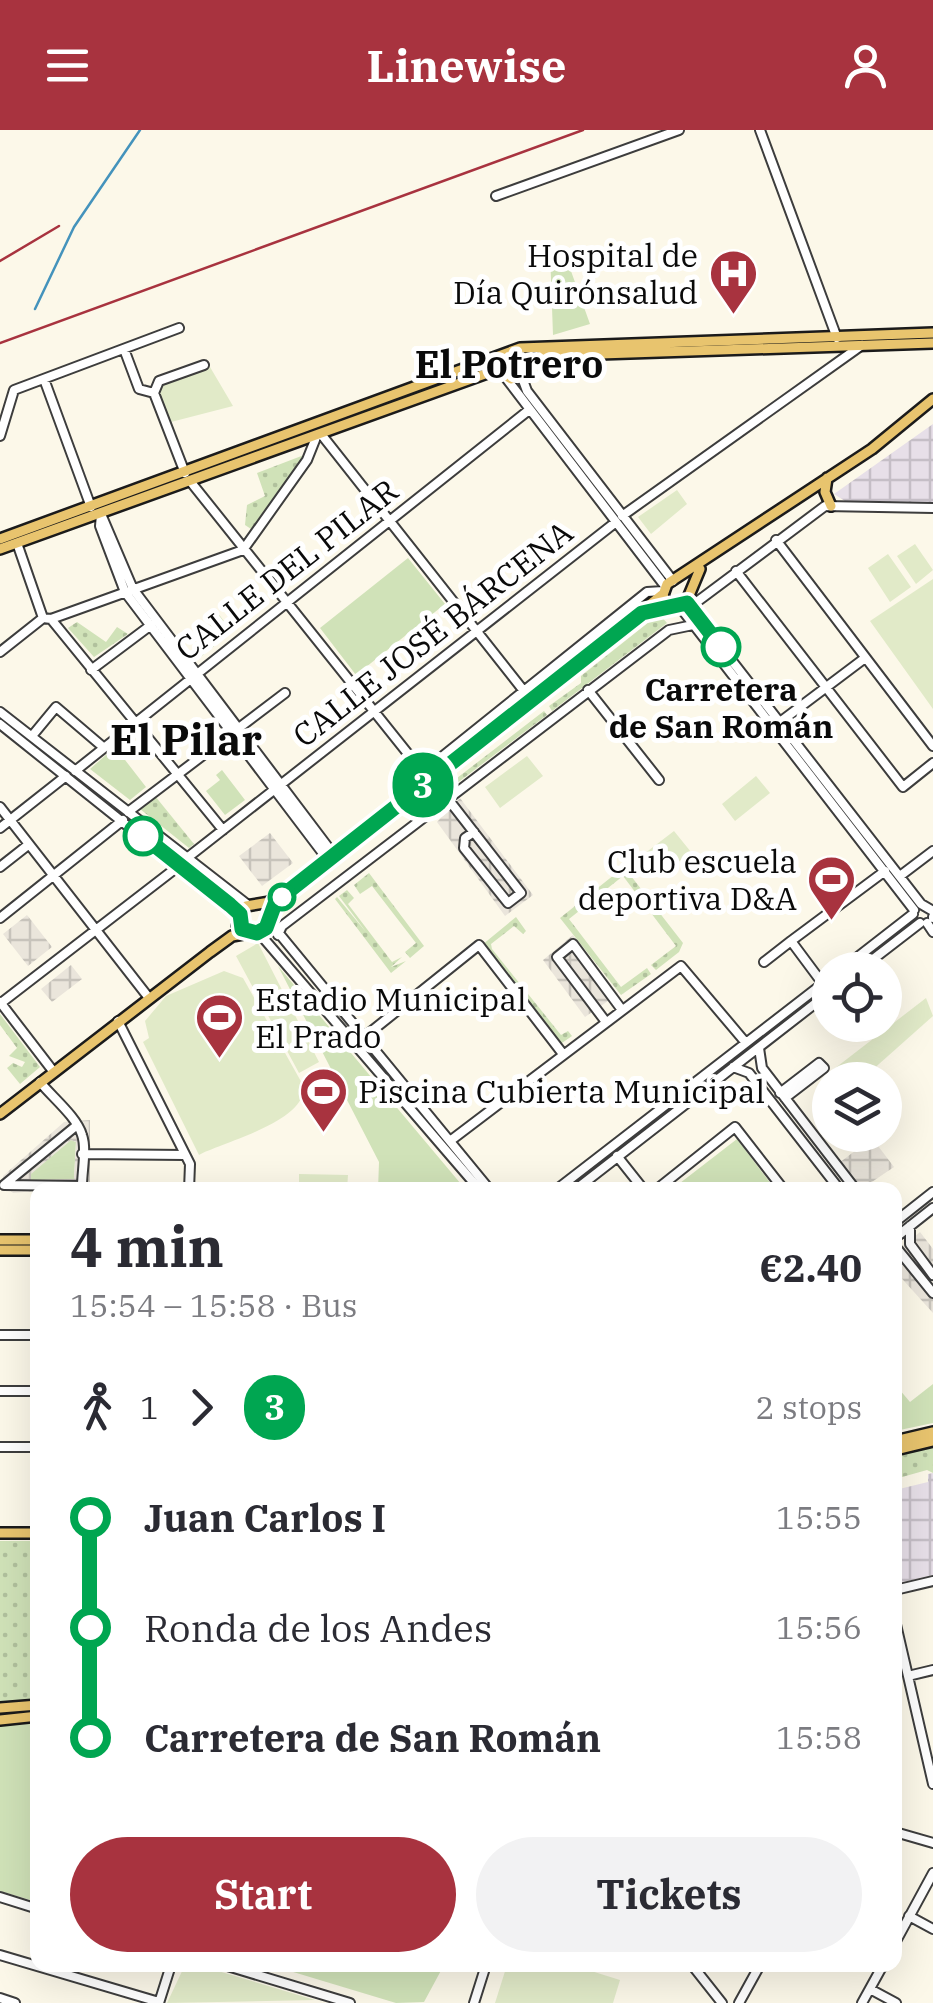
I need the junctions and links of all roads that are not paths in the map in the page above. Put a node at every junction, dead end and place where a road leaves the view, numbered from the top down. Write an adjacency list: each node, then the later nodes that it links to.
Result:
1 (679, 130): 3 (street)
2 (760, 130): 6 (street)
3 (496, 196)
4 (179, 328): 9 (street)
5 (933, 333): 6 (main road)
6 (836, 338): 10 (main road)
7 (933, 343): 8 (main road)
8 (862, 345): 13 (main road); 29 (street, CALLE JOSÉ BÁRCENA)
9 (124, 349): 16 (street); 17 (street)
10 (508, 352): 11 (main road); 13 (main road)
11 (497, 358): 14 (main road); 22 (main road)
12 (204, 364): 17 (street)
13 (521, 369): 15 (main road); 29 (street)
14 (496, 370): 15 (main road); 20 (main road)
15 (506, 378): 19 (street)
16 (44, 379): 21 (street); 26 (street)
17 (154, 393): 22 (street)
18 (933, 398): 23 (main road)
19 (530, 410): 29 (street); 30 (street, CALLE DEL PILAR)
20 (319, 434): 22 (main road); 30 (street); 35 (street)
21 (0, 436)
22 (188, 477): 26 (main road); 28 (main road); 35 (street)
23 (827, 478): 24 (main road); 25 (main road)
24 (804, 491): 25 (main road); 36 (main road)
25 (828, 506): 27 (street); 32 (street)
26 (91, 507): 31 (main road)
27 (933, 508)
28 (101, 514): 33 (main road); 39 (street)
29 (619, 519): 38 (street); 47 (street, CALLE JOSÉ BÁRCENA)
30 (390, 521): 41 (street, CALLE DEL PILAR); 47 (street)
31 (0, 539)
32 (776, 540): 37 (street); 50 (street)
33 (18, 543): 34 (main road); 44 (street)
34 (0, 550)
35 (243, 550): 39 (street); 41 (street)
36 (705, 563): 38 (main road); 40 (main road)
37 (736, 572): 40 (street); 53 (street)
38 (668, 587): 40 (main road); 42 (main road); 43 (main road); 56 (street)
39 (129, 591): 44 (street); 46 (street); 52 (street)
40 (687, 602): 42 (main road); 45 (street); 60 (street)
41 (285, 603): 52 (street, CALLE DEL PILAR); 58 (street)
42 (668, 606): 43 (main road)
43 (642, 613): 56 (main road)
44 (47, 618): 49 (street); 51 (street)
45 (693, 625): 54 (street); 85 (street)
46 (151, 626): 51 (street); 52 (street)
47 (478, 630): 56 (street); 58 (street, CALLE JOSÉ BÁRCENA)
48 (0, 637): 49 (street)
49 (2, 650)
50 (865, 658): 53 (street); 64 (street)
51 (92, 670): 59 (street)
52 (195, 675): 59 (street, CALLE DEL PILAR); 62 (street)
53 (826, 687): 60 (street); 66 (street)
54 (588, 690): 71 (street); 73 (street)
55 (285, 693): 62 (street)
56 (527, 695): 70 (main road)
57 (0, 712): 63 (street)
58 (374, 712): 70 (street); 72 (street, CALLE JOSÉ BÁRCENA)
59 (135, 722): 65 (street, CALLE DEL PILAR); 68 (street)
60 (780, 722): 86 (street)
61 (0, 724): 69 (street)
62 (236, 729): 68 (street); 72 (street)
63 (32, 736): 65 (street); 67 (street)
64 (933, 746)
65 (103, 747): 67 (street, CALLE DEL PILAR)
66 (933, 763)
67 (76, 771): 75 (street)
68 (178, 772): 75 (street); 78 (street)
69 (66, 776): 75 (street); 76 (street)
70 (426, 776): 82 (main road)
71 (659, 780)
72 (278, 786): 78 (street, CALLE JOSÉ BÁRCENA); 82 (street)
73 (448, 798): 79 (street); 93 (street)
74 (0, 807): 76 (street)
75 (126, 816): 83 (street); 87 (street)
76 (10, 820): 77 (street); 80 (street)
77 (0, 828)
78 (224, 830): 83 (street, CALLE JOSÉ BÁRCENA)
79 (473, 831): 79 (street)
80 (28, 845): 84 (street); 87 (street)
81 (933, 851): 86 (street)
82 (331, 858): 88 (main road)
83 (184, 862): 89 (street); 92 (street); 94 (street, CALLE JOSÉ BÁRCENA)
84 (0, 867)
85 (885, 870): 90 (street); 98 (street)
86 (900, 876): 90 (street)
87 (52, 878): 91 (street); 94 (street)
88 (276, 901): 89 (main road); 93 (main road)
89 (252, 905): 92 (main road); 93 (main road)
90 (926, 913): 95 (street); 99 (street); 100 (street)
91 (0, 918)
92 (239, 918): 96 (main road); 97 (main road)
93 (274, 924): 96 (main road); 110 (street)
94 (95, 932): 104 (street); 105 (street, CALLE JOSÉ BÁRCENA)
95 (933, 932)
96 (254, 933): 97 (main road); 126 (street)
97 (232, 936): 104 (main road)
98 (791, 941): 101 (street); 102 (street)
99 (868, 952)
100 (880, 952)
101 (764, 962)
102 (812, 965)
103 (812, 992): 111 (street)
104 (148, 998): 108 (main road)
105 (0, 1002): 115 (street)
106 (812, 1006): 112 (street)
107 (622, 1010): 109 (street); 109 (street); 111 (street)
108 (118, 1021): 115 (main road); 122 (street)
109 (606, 1022): 113 (street)
110 (363, 1038): 113 (street); 120 (street)
111 (746, 1043): 128 (street)
112 (760, 1046): 114 (street); 117 (street)
113 (562, 1054): 120 (street)
114 (734, 1067): 123 (street); 133 (street)
115 (53, 1071): 116 (main road)
116 (39, 1081): 118 (main road); 119 (street)
117 (782, 1096): 117 (street); 134 (street)
118 (0, 1114)
119 (76, 1126): 121 (street); 135 (street)
120 (450, 1141): 127 (street)
121 (82, 1154): 122 (street); 124 (street)
122 (185, 1155): 125 (street)
123 (618, 1156): 129 (street); 130 (street)
124 (82, 1182)
125 (188, 1182)
126 (473, 1182)
127 (483, 1182)
128 (566, 1182)
129 (586, 1182)
130 (638, 1182)
131 (666, 1182): 132 (street)
132 (778, 1182)
133 (834, 1182)
134 (850, 1182)
135 (2, 1187): 136 (street)
136 (30, 1187)
137 (933, 1192): 139 (street)
138 (933, 1208): 140 (street)
139 (902, 1216)
140 (910, 1226): 141 (street); 147 (street)
141 (902, 1232)
142 (0, 1240): 143 (main road)
143 (30, 1240)
144 (0, 1250): 145 (main road)
145 (30, 1250)
146 (902, 1255): 148 (street)
147 (933, 1275)
148 (933, 1293)
149 (0, 1335): 150 (street)
150 (30, 1335)
151 (0, 1391): 152 (street)
152 (30, 1391)
153 (933, 1432): 154 (main road)
154 (902, 1439)
155 (933, 1442): 158 (main road)
156 (0, 1447): 157 (street)
157 (30, 1447)
158 (902, 1449)
159 (0, 1533): 160 (main road)
160 (30, 1533)
161 (933, 1581): 162 (street)
162 (902, 1588)
163 (902, 1650): 165 (street)
164 (933, 1670): 165 (street)
165 (908, 1676): 170 (street)
166 (30, 1706): 167 (main road)
167 (0, 1708)
168 (30, 1717): 169 (main road)
169 (0, 1720)
170 (931, 1762): 171 (street)
171 (933, 1784)
172 (902, 1834): 173 (street)
173 (933, 1843)
174 (933, 1873): 177 (street)
175 (0, 1897): 176 (street)
176 (30, 1906)
177 (909, 1916): 178 (street); 179 (street)
178 (902, 1929)
179 (933, 1929)
180 (0, 1956): 181 (street)
181 (30, 1965)
182 (55, 1972): 191 (street)
183 (168, 1972): 191 (street)
184 (247, 1972): 193 (street)
185 (484, 1972): 194 (street)
186 (698, 1972): 195 (street)
187 (756, 1972): 196 (street)
188 (879, 1972): 189 (street)
189 (870, 1989): 197 (street); 198 (street)
190 (0, 1998): 192 (street)
191 (159, 2002)
192 (15, 2003)
193 (350, 2003)
194 (474, 2003)
195 (722, 2003)
196 (739, 2003)
197 (862, 2003)
198 (896, 2003)

